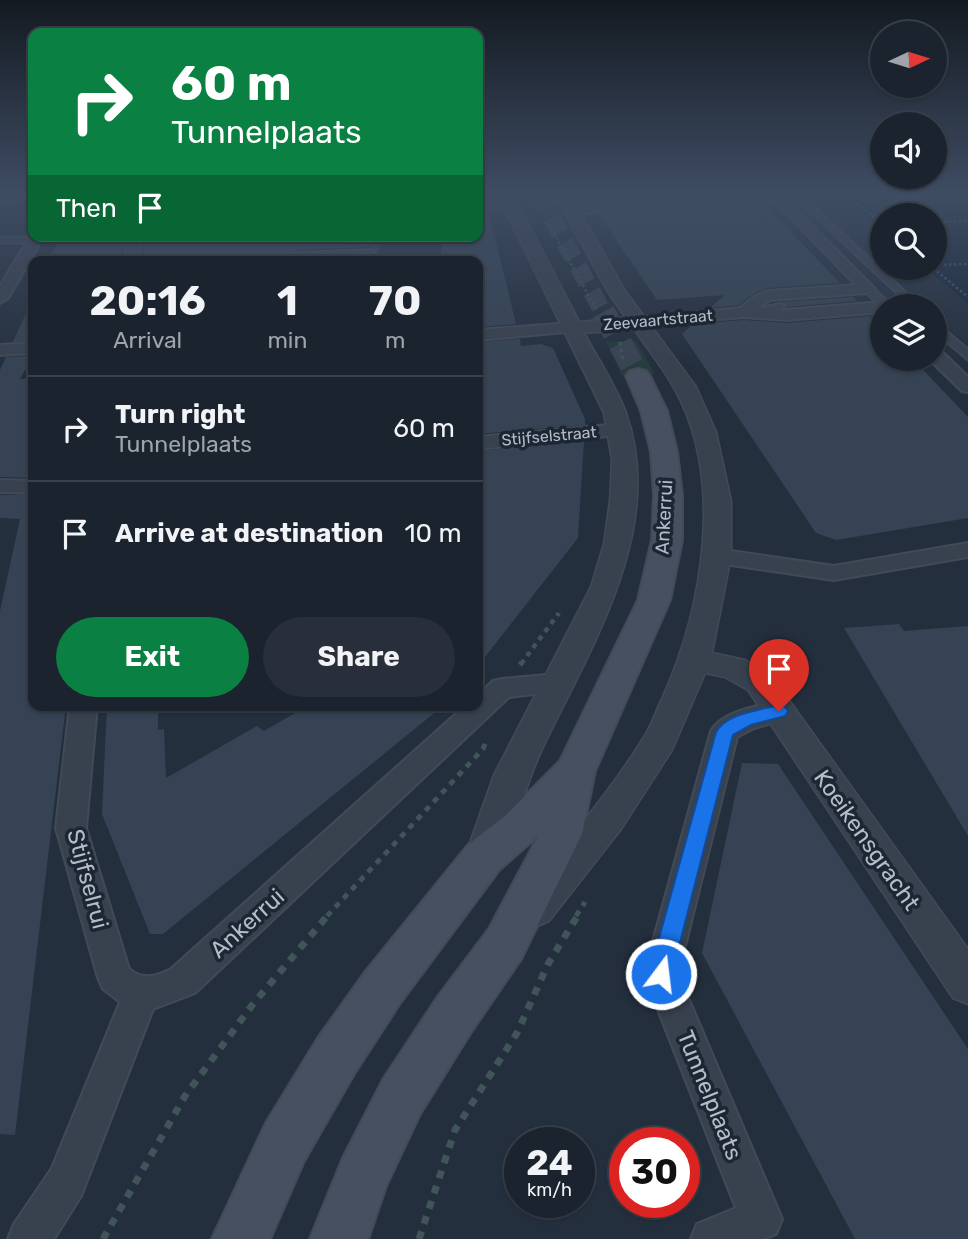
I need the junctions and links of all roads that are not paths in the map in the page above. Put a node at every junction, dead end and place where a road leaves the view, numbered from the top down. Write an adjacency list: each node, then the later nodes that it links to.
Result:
1 (28, 251): 10 (street)
2 (532, 251): 17 (street, Ankerrui)
3 (594, 251): 16 (street)
4 (830, 251): 9 (street)
5 (856, 251): 8 (street)
6 (372, 252): 7 (lane)
7 (322, 256)
8 (894, 287): 9 (street); 12 (street)
9 (868, 289): 11 (street); 15 (street, Zeevaartstraat)
10 (2, 292)
11 (873, 294)
12 (902, 294)
13 (780, 306): 15 (lane)
14 (870, 307): 15 (street, Zeevaartstraat)
15 (744, 312): 16 (street, Zeevaartstraat)
16 (641, 323): 17 (street, Zeevaartstraat); 31 (street)
17 (571, 328): 18 (street); 26 (street, Ankerrui)
18 (483, 335)
19 (947, 336): 22 (street)
20 (28, 348): 21 (street)
21 (0, 350)
22 (968, 356)
23 (947, 367): 25 (street)
24 (628, 371): 38 (main road, Ankerrui)
25 (968, 387)
26 (620, 430): 27 (street, Stijfselstraat); 33 (street, Ankerrui)
27 (483, 443)
28 (0, 486): 29 (street)
29 (28, 487)
30 (968, 550): 31 (street)
31 (717, 556): 32 (street)
32 (695, 660): 37 (street, Koeikensgracht); 40 (street)
33 (557, 683): 34 (street, Ankerrui); 39 (street, Ankerrui)
34 (483, 705)
35 (83, 711): 42 (street, Stijfselrui)
36 (477, 711): 42 (street, Ankerrui)
37 (779, 711): 41 (street, Koeikensgracht); 43 (street, Tunnelplaats)
38 (575, 771): 39 (main road, Ankerrui); 40 (main road, Ankerrui)
39 (484, 856): 45 (main road, Ankerrui)
40 (505, 944): 46 (main road, Ankerrui)
41 (968, 984)
42 (141, 994): 44 (street)
43 (766, 1229): 47 (street, Tunnelplaats)
44 (29, 1239)
45 (242, 1239)
46 (340, 1239)
47 (712, 1239)

